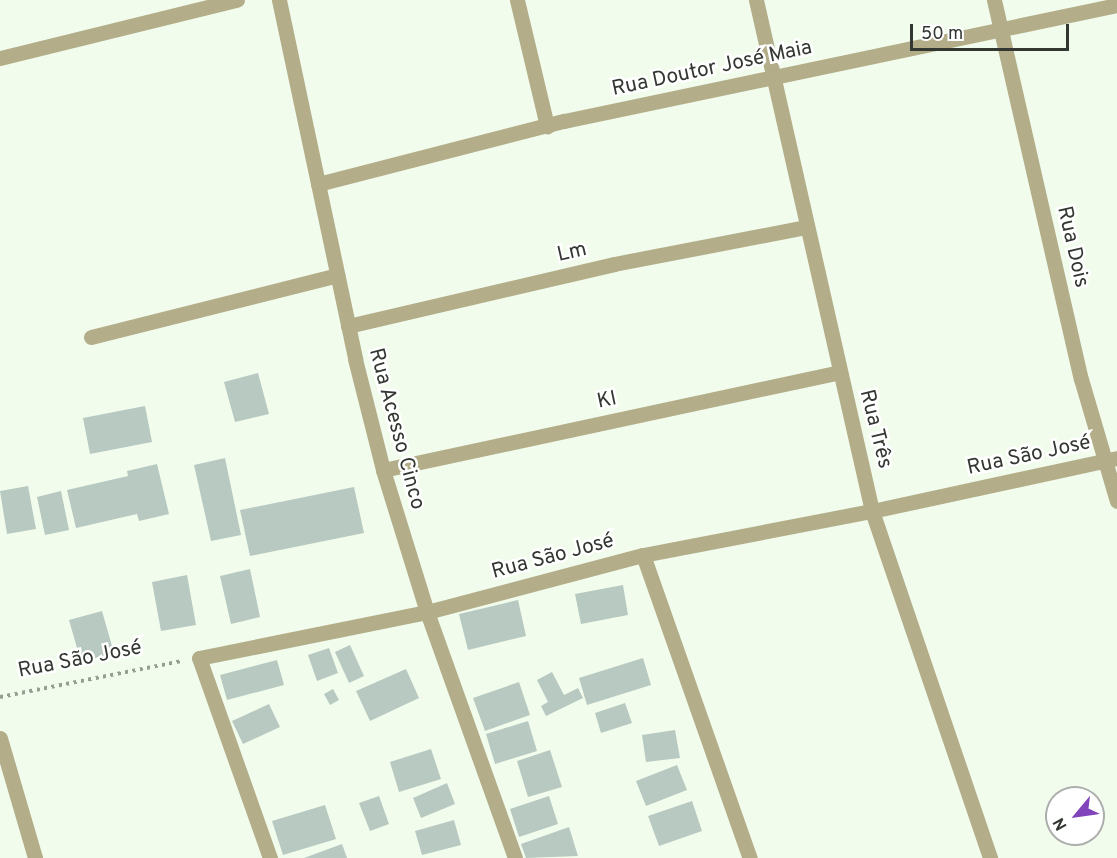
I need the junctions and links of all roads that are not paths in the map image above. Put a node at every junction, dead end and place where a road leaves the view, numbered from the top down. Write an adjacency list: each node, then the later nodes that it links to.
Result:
1 (237, 0): 8 (street)
2 (279, 0): 11 (street, Rua Acesso Cinco)
3 (517, 0): 10 (street)
4 (756, 0): 9 (street, Rua Três)
5 (994, 0): 7 (street, Rua Dois)
6 (1117, 5): 7 (street, Rua Doutor José Maia)
7 (1002, 32): 9 (street, Rua Doutor José Maia); 17 (street, Rua Dois)
8 (0, 58)
9 (772, 77): 10 (street, Rua Doutor José Maia); 12 (street, Rua Três)
10 (547, 126): 11 (street, Rua Doutor José Maia)
11 (318, 184): 13 (street, Rua Acesso Cinco)
12 (806, 227): 14 (street, Lm); 16 (street, Rua Três)
13 (337, 275): 14 (street, Rua Acesso Cinco); 15 (street)
14 (348, 326): 18 (street, Rua Acesso Cinco)
15 (91, 337)
16 (839, 372): 18 (street, Kl); 20 (street, Rua Três)
17 (1110, 460): 19 (street, Rua Dois); 20 (street, Rua São José)
18 (383, 470): 22 (street, Rua Acesso Cinco)
19 (1117, 501)
20 (872, 511): 21 (street, Rua São José); 28 (street, Rua Três)
21 (643, 555): 22 (street, Rua São José); 27 (street)
22 (427, 612): 25 (street, Rua São José); 26 (street, Rua Acesso Cinco)
23 (0, 738): 24 (street)
24 (35, 858)
25 (270, 858)
26 (515, 858)
27 (750, 858)
28 (990, 858)

